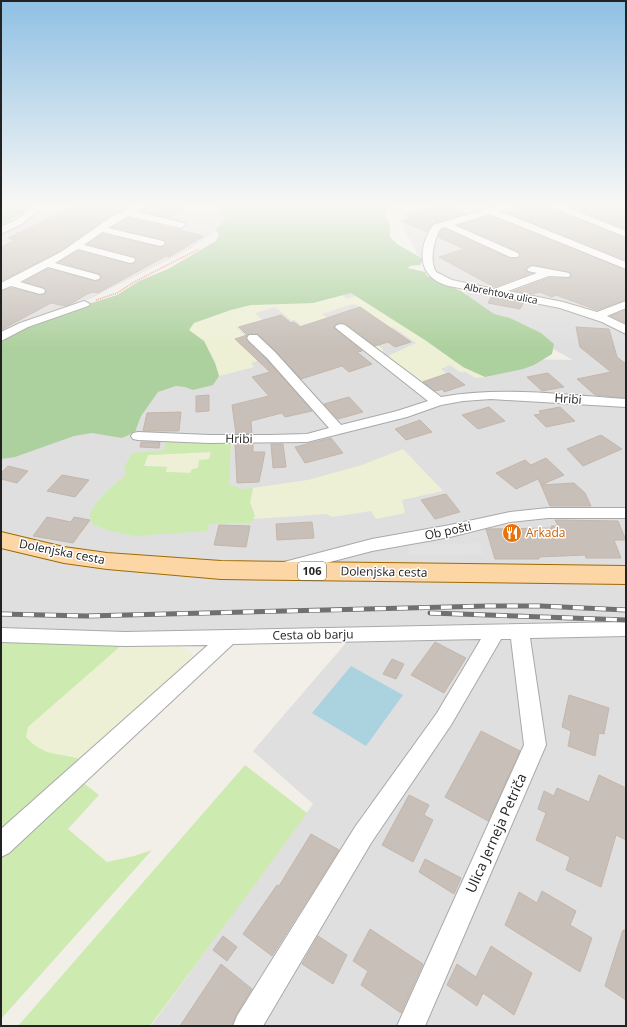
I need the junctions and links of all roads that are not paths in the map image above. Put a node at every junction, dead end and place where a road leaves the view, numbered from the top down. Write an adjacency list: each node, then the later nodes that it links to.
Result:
1 (68, 252): 8 (street)
2 (100, 252): 7 (street)
3 (429, 252): 16 (street, Albrehtova ulica)
4 (507, 252): 6 (street)
5 (591, 252): 9 (street)
6 (514, 255)
7 (130, 260)
8 (48, 264): 13 (street); 14 (street)
9 (626, 266)
10 (532, 269): 11 (street)
11 (548, 273): 12 (street); 16 (street)
12 (565, 275)
13 (94, 277)
14 (5, 284): 15 (street)
15 (40, 291)
16 (495, 292): 19 (street, Albrehtova ulica)
17 (84, 304): 22 (street)
18 (626, 304): 19 (street)
19 (597, 316): 21 (street, Albrehtova ulica)
20 (341, 327): 24 (street)
21 (626, 330)
22 (1, 337)
23 (253, 338): 26 (street)
24 (438, 402): 25 (street, Hribi); 26 (street, Hribi)
25 (626, 403)
26 (338, 430): 27 (street, Hribi)
27 (138, 436)
28 (626, 513): 30 (street, Ob pošti)
29 (1, 540): 30 (main road, Dolenjska cesta / 106)
30 (272, 571): 31 (main road, Dolenjska cesta / 106)
31 (626, 575)
32 (626, 629): 33 (street, Cesta ob barju)
33 (508, 631): 35 (street, Cesta ob barju); 37 (street); 38 (street, Ulica Jerneja Petriča)
34 (1, 635): 35 (street, Cesta ob barju)
35 (230, 636): 36 (street)
36 (1, 845)
37 (247, 1026)
38 (411, 1026)

